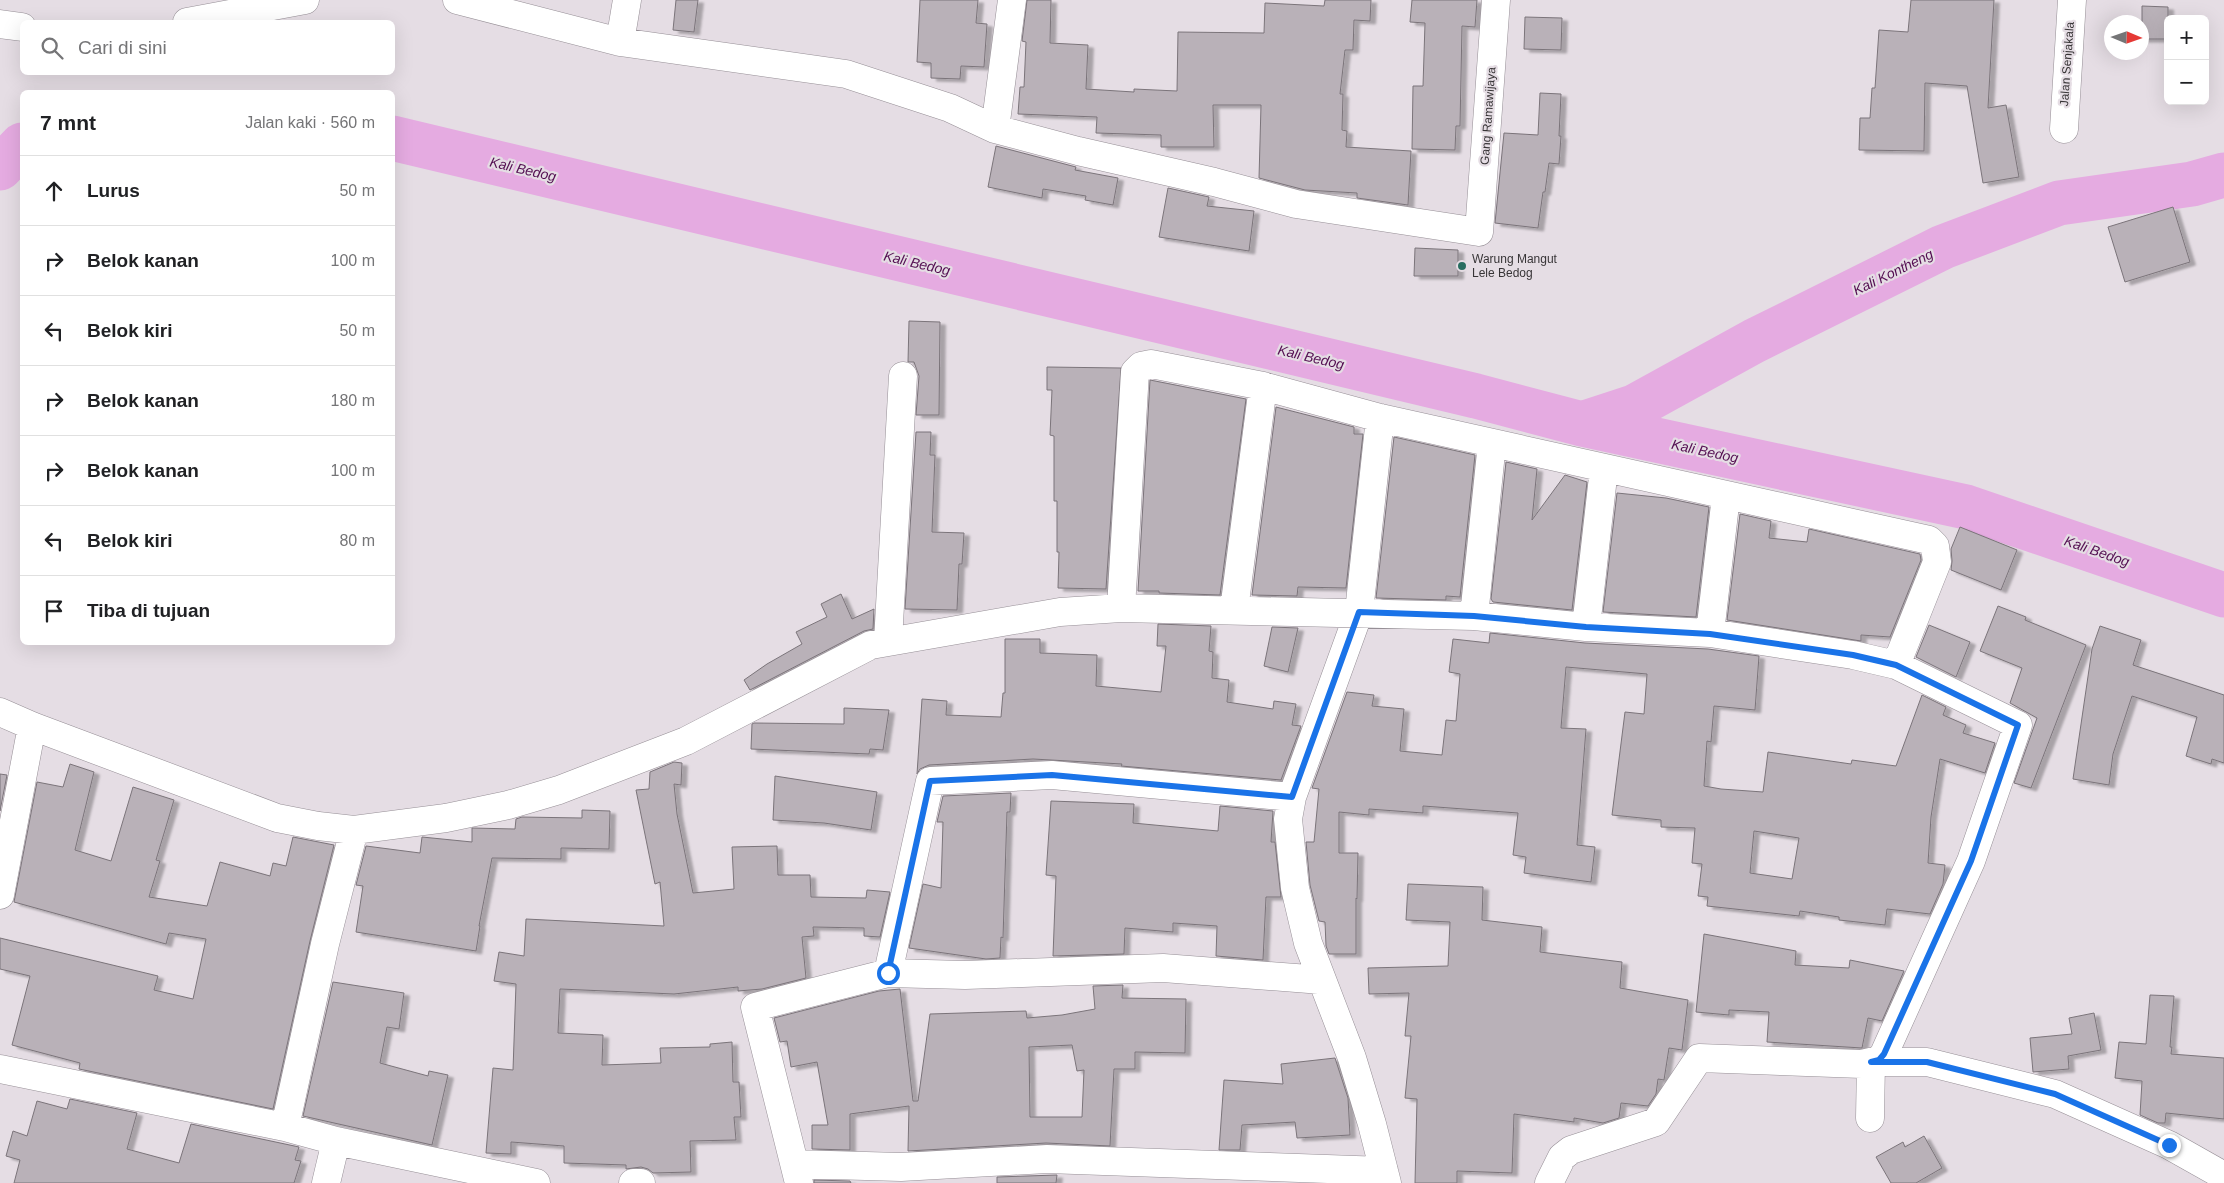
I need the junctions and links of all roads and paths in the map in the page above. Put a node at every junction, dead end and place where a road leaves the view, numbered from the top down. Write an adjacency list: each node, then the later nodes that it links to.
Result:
1 (305, 0): 7 (street)
2 (457, 0): 10 (street)
3 (627, 0): 10 (street)
4 (1012, 0): 11 (street)
5 (1496, 0): 11 (street, Gang Ramawijaya)
6 (2072, 0): 12 (street, Jalan Senjakala)
7 (198, 20)
8 (0, 24): 9 (street)
9 (20, 28)
10 (620, 42): 11 (street)
11 (995, 129)
12 (2064, 129)
13 (904, 376): 25 (street)
14 (1262, 386): 15 (street); 19 (street); 20 (street)
15 (1380, 418): 16 (street); 21 (street)
16 (1492, 443): 17 (street); 22 (street)
17 (1604, 468): 18 (street); 23 (street)
18 (1726, 496): 24 (street); 26 (street)
19 (1121, 608): 20 (street); 25 (street)
20 (1234, 610): 21 (street)
21 (1359, 612): 22 (street); 29 (street)
22 (1474, 616): 23 (street)
23 (1586, 627): 24 (street)
24 (1710, 634): 26 (street)
25 (888, 641): 30 (street)
26 (1896, 665): 34 (street)
27 (0, 712): 28 (street)
28 (32, 726): 30 (street); 31 (street)
29 (1292, 797): 32 (street); 33 (street)
30 (354, 830): 37 (street)
31 (0, 895)
32 (888, 973): 33 (street); 39 (street)
33 (1322, 980): 41 (street)
34 (1871, 1062): 36 (street); 40 (street); 46 (street)
35 (0, 1069): 37 (street)
36 (1870, 1118)
37 (285, 1127): 38 (street)
38 (336, 1141): 42 (street); 43 (street)
39 (797, 1174): 41 (street)
40 (2224, 1176)
41 (1385, 1177)
42 (326, 1183)
43 (536, 1183)
44 (633, 1183): 45 (street)
45 (641, 1183)
46 (1549, 1183)

